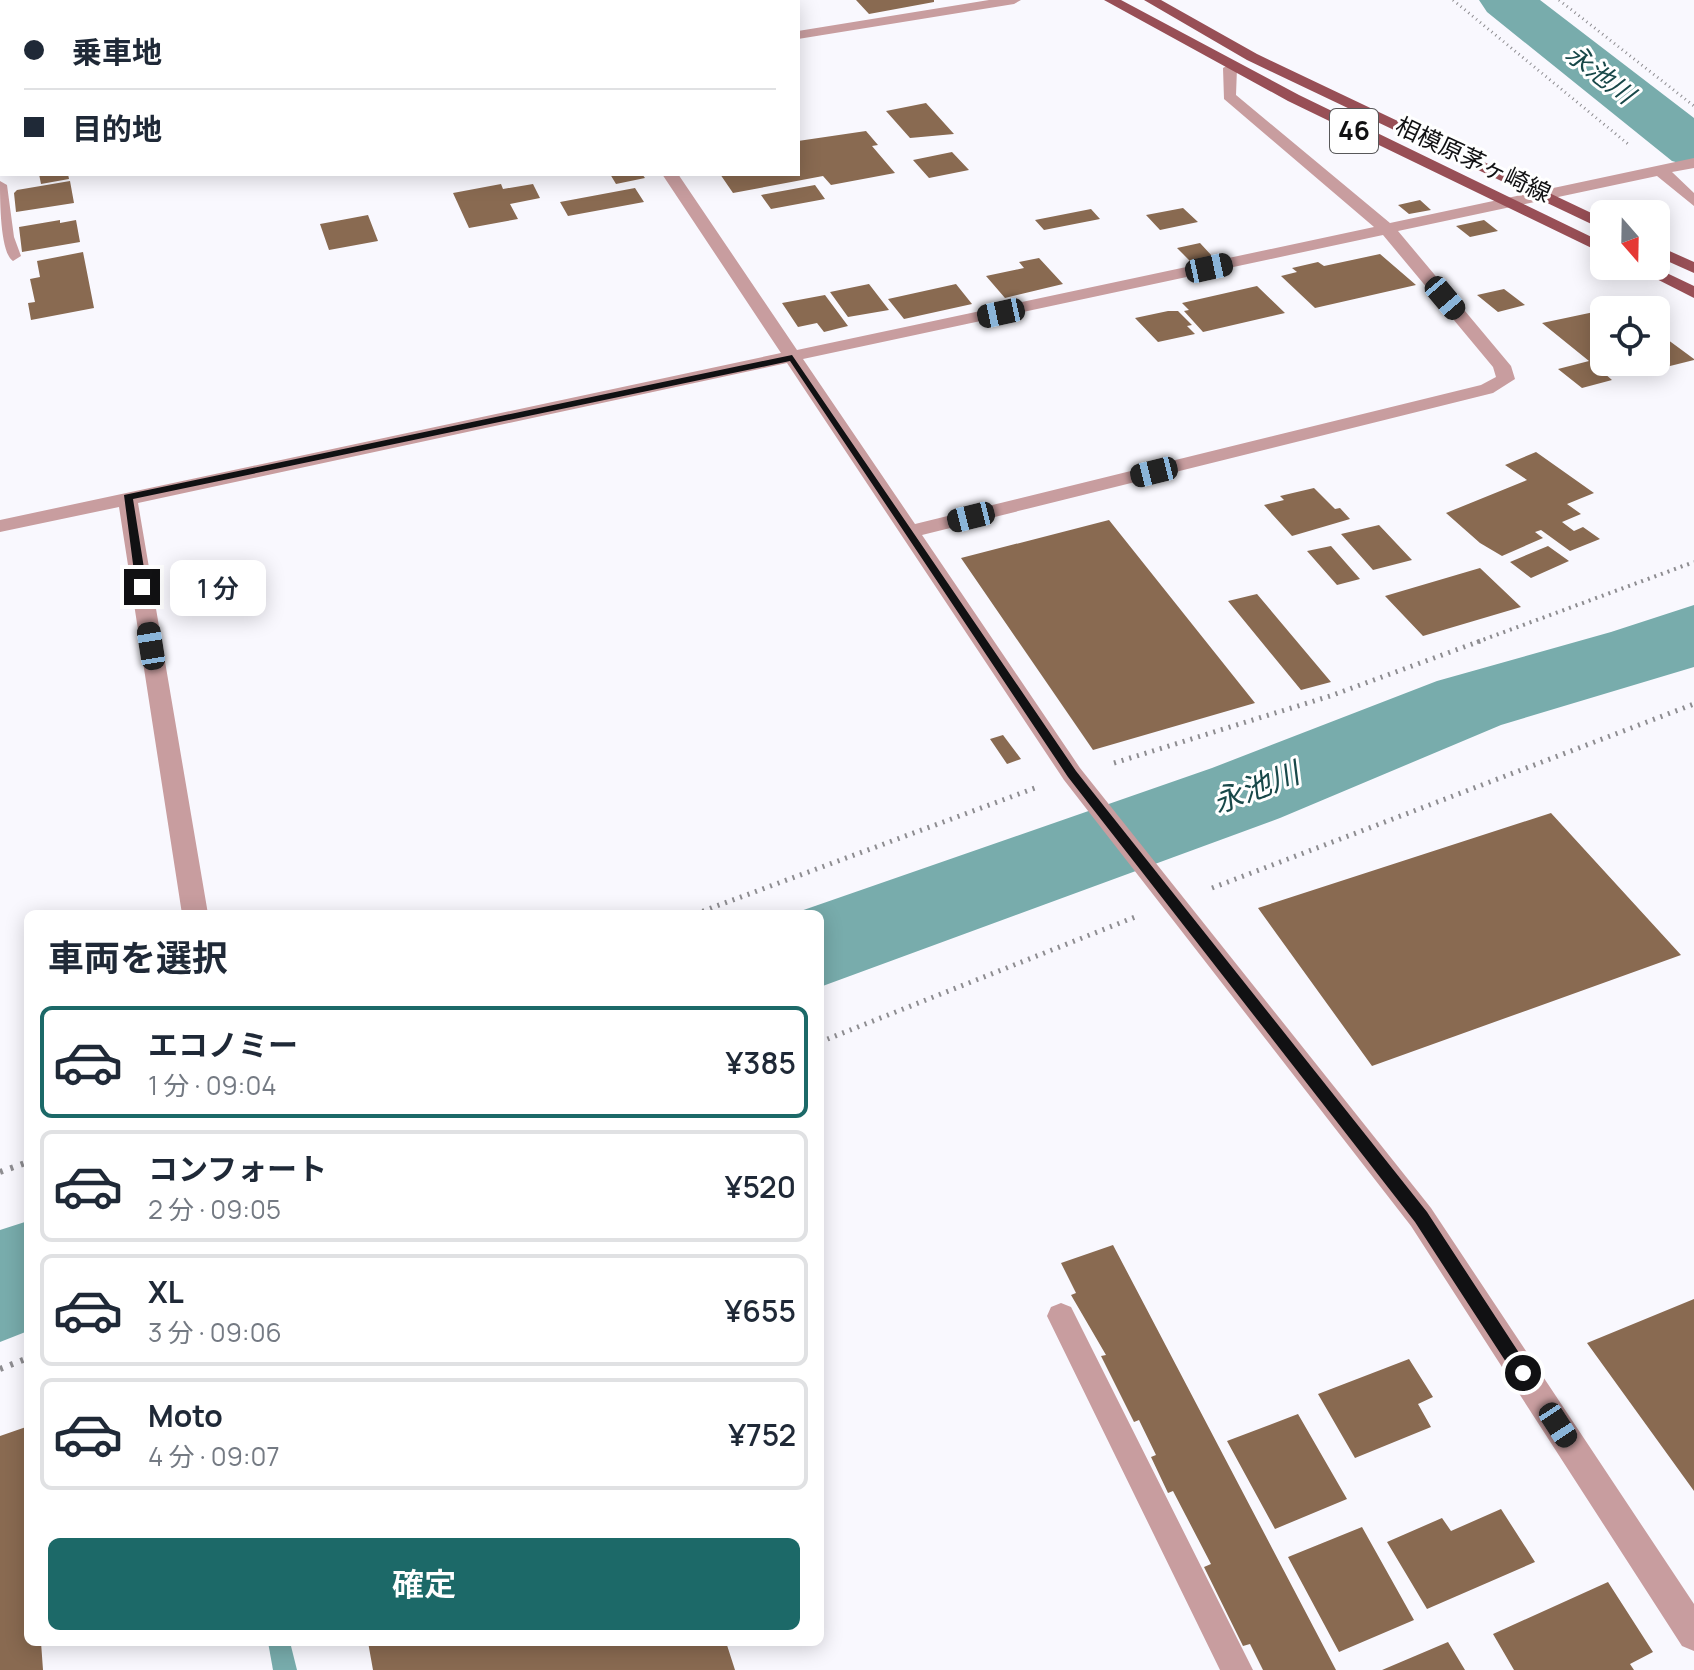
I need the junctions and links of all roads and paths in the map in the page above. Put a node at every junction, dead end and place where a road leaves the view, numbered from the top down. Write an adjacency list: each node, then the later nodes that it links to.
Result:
1 (1014, 0): 6 (street)
2 (1111, 0): 7 (main road, 相模原茅ヶ崎線 / 46)
3 (1151, 0): 13 (main road, 相模原茅ヶ崎線 / 46)
4 (1453, 0): 10 (path)
5 (1559, 0): 8 (path)
6 (800, 35)
7 (1230, 68): 15 (main road, 相模原茅ヶ崎線 / 46); 17 (street)
8 (1694, 106)
9 (1694, 163): 10 (street)
10 (1663, 170): 13 (street); 14 (street)
11 (671, 176): 24 (street)
12 (0, 185): 19 (lane)
13 (1539, 195): 15 (street); 16 (main road, 相模原茅ヶ崎線 / 46)
14 (1694, 201)
15 (1508, 202): 17 (street); 18 (main road, 相模原茅ヶ崎線 / 46)
16 (1590, 219)
17 (1388, 230): 24 (street); 27 (street)
18 (1590, 242)
19 (13, 256)
20 (1670, 257): 21 (main road)
21 (1694, 268)
22 (1668, 280): 23 (main road)
23 (1694, 293)
24 (792, 358): 25 (street); 27 (street)
25 (127, 497): 26 (street); 33 (street)
26 (0, 526)
27 (909, 532): 30 (street)
28 (1694, 562): 30 (path)
29 (1694, 704): 31 (path)
30 (1072, 774): 32 (street); 34 (path)
31 (1239, 878)
32 (1167, 895): 35 (path); 41 (street)
33 (194, 910)
34 (706, 910)
35 (824, 1040)
36 (24, 1163): 37 (path)
37 (0, 1172)
38 (1061, 1316): 42 (lane)
39 (24, 1360): 40 (path)
40 (0, 1369)
41 (1694, 1634)
42 (1237, 1670)

